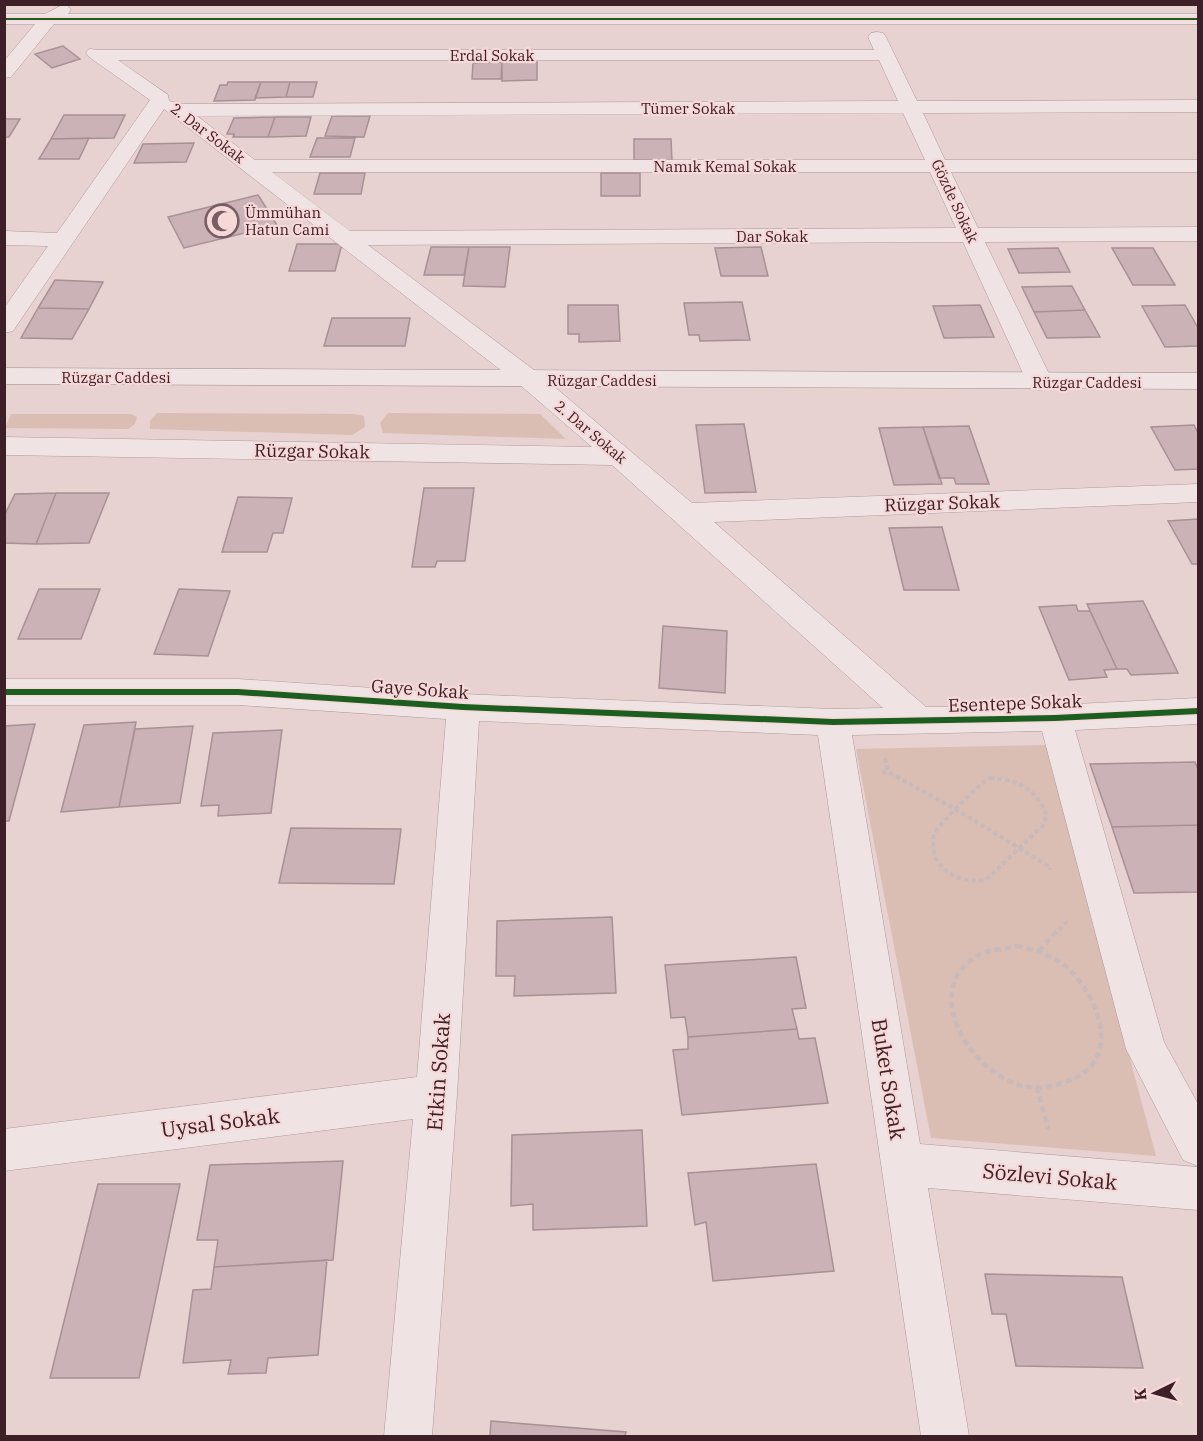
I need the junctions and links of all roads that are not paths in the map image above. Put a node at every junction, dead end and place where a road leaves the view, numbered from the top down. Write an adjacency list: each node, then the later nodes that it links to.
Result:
1 (31, 4): 6 (street, 2. Dar Sokak)
2 (70, 4): 6 (street)
3 (520, 12): 6 (street); 7 (street)
4 (940, 12): 7 (street); 8 (street)
5 (4, 19): 6 (street)
6 (49, 19): 9 (street, 2. Dar Sokak); 11 (street)
7 (868, 19): 10 (street, Gözde Sokak)
8 (1198, 19)
9 (85, 45): 10 (street, Erdal Sokak); 12 (street, 2. Dar Sokak)
10 (886, 56): 14 (street, Gözde Sokak)
11 (4, 73)
12 (169, 104): 14 (street, Tümer Sokak); 15 (street, 2. Dar Sokak); 22 (street)
13 (1198, 106): 14 (street, Tümer Sokak)
14 (910, 107): 16 (street, Gözde Sokak)
15 (252, 166): 16 (street, Namık Kemal Sokak); 21 (street, 2. Dar Sokak)
16 (938, 166): 17 (street, Namık Kemal Sokak); 19 (street, Gözde Sokak)
17 (1198, 166)
18 (1198, 234): 19 (street, Dar Sokak)
19 (971, 235): 21 (street, Dar Sokak); 27 (street, Gözde Sokak)
20 (4, 238): 22 (street)
21 (345, 238): 25 (street, 2. Dar Sokak)
22 (62, 240): 23 (street)
23 (4, 326)
24 (4, 376): 25 (street, Rüzgar Caddesi)
25 (529, 380): 27 (street, Rüzgar Caddesi); 29 (street, 2. Dar Sokak)
26 (1198, 381): 27 (street, Rüzgar Caddesi)
27 (1040, 382)
28 (4, 446): 29 (street, Rüzgar Sokak)
29 (620, 456): 31 (street, 2. Dar Sokak)
30 (1198, 494): 31 (street, Rüzgar Sokak)
31 (686, 513): 36 (street, 2. Dar Sokak)
32 (4, 692): 33 (street, Gaye Sokak)
33 (463, 707): 37 (street, Gaye Sokak); 38 (street, Etkin Sokak)
34 (1198, 711): 35 (street, Esentepe Sokak)
35 (1055, 718): 36 (street, Esentepe Sokak); 39 (street)
36 (918, 720): 37 (street, Esentepe Sokak)
37 (833, 722): 41 (street, Buket Sokak)
38 (436, 1095): 40 (street, Uysal Sokak); 43 (street, Etkin Sokak)
39 (1198, 1145)
40 (4, 1150)
41 (902, 1164): 42 (street, Sözlevi Sokak); 44 (street, Buket Sokak)
42 (1198, 1189)
43 (408, 1437)
44 (945, 1437)

